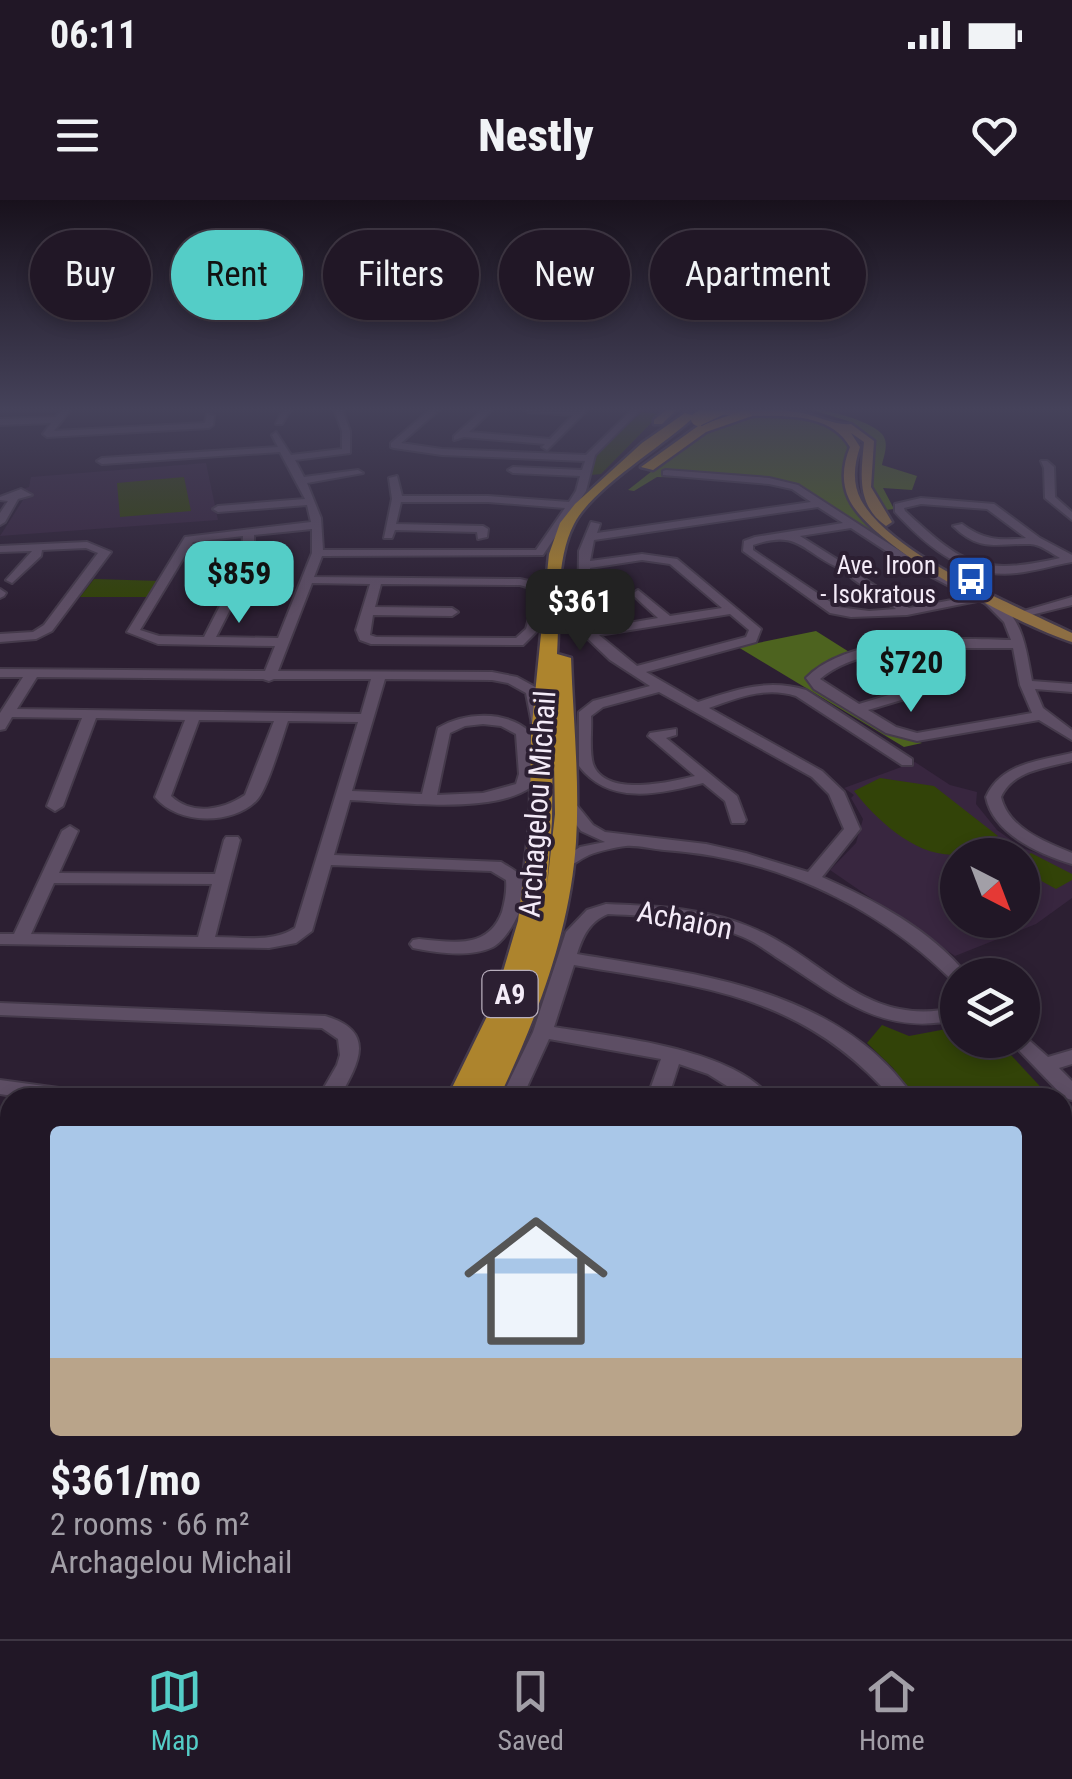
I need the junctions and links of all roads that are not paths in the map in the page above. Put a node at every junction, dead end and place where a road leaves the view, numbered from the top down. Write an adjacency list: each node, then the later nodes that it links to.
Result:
1 (299, 476): 12 (street)
2 (352, 476): 12 (street)
3 (584, 476): 19 (street)
4 (607, 476): 19 (highway)
5 (621, 476): 19 (highway, Archagelou Michail / A9)
6 (636, 476): 19 (highway)
7 (699, 476): 16 (street)
8 (848, 476): 37 (main road)
9 (864, 476): 37 (main road)
10 (1049, 476): 18 (street)
11 (394, 478): 15 (street)
12 (308, 491): 17 (street); 22 (street)
13 (6, 496): 20 (street)
14 (488, 499): 15 (street); 19 (street); 21 (street)
15 (397, 500): 25 (street)
16 (817, 504): 19 (street); 23 (street)
17 (218, 509)
18 (1070, 513)
19 (585, 516): 33 (street); 35 (street); 54 (highway, Archagelou Michail / A9)
20 (0, 521)
21 (484, 521)
22 (316, 525): 26 (street); 32 (street)
23 (850, 525): 27 (street); 43 (street)
24 (958, 526): 29 (street)
25 (390, 527): 28 (street); 33 (street)
26 (249, 531): 55 (street); 55 (street)
27 (791, 534): 36 (street); 47 (street)
28 (482, 538)
29 (1036, 540): 34 (street); 34 (street)
30 (37, 548): 31 (street); 39 (street); 52 (street)
31 (0, 549)
32 (318, 553): 33 (street); 40 (street)
33 (384, 553)
34 (1072, 558)
35 (585, 565): 46 (street); 51 (street)
36 (839, 565)
37 (945, 571): 49 (main road)
38 (857, 577): 47 (street)
39 (12, 580)
40 (308, 580): 41 (street); 56 (street)
41 (376, 582): 45 (street); 45 (street)
42 (638, 594): 50 (street)
43 (980, 597): 47 (street); 57 (street)
44 (1072, 601): 49 (street)
45 (368, 610): 48 (street)
46 (733, 610): 50 (street); 58 (street)
47 (906, 610)
48 (452, 612)
49 (1023, 613): 53 (main road)
50 (667, 620): 51 (street)
51 (589, 634): 58 (street)
52 (0, 638)
53 (1072, 638)
54 (552, 640): 63 (street); 77 (highway, Archagelou Michail / A9); 84 (highway, Archagelou Michail / A9)
55 (208, 641): 56 (street)
56 (283, 642): 61 (street)
57 (1020, 644): 65 (street); 69 (street)
58 (637, 670): 66 (street)
59 (0, 673): 60 (street)
60 (32, 674): 61 (street); 75 (street)
61 (269, 676): 62 (street)
62 (379, 676): 63 (street); 74 (street)
63 (492, 676): 77 (street)
64 (954, 680): 69 (street)
65 (1028, 685): 67 (street); 71 (street)
66 (661, 686): 68 (street); 81 (street)
67 (1072, 688)
68 (698, 707): 80 (street); 94 (street)
69 (858, 709): 71 (street)
70 (90, 713): 72 (street); 75 (street); 85 (street)
71 (1042, 714): 78 (street)
72 (194, 715): 73 (street); 73 (street)
73 (282, 717): 74 (street)
74 (367, 718): 82 (street)
75 (4, 720)
76 (671, 732): 81 (street)
77 (542, 734): 96 (highway, Archagelou Michail / A9)
78 (1072, 736)
79 (1072, 757): 90 (street)
80 (906, 762)
81 (704, 778): 86 (street)
82 (346, 795): 83 (street); 91 (street)
83 (428, 796): 83 (street)
84 (566, 801): 89 (street); 92 (highway, Archagelou Michail / A9)
85 (55, 806)
86 (738, 820)
87 (70, 831): 93 (street)
88 (232, 840): 95 (street)
89 (648, 843): 92 (street); 94 (street)
90 (1072, 859)
91 (327, 860): 99 (street); 100 (street)
92 (562, 864): 96 (highway, Archagelou Michail / A9)
93 (48, 878): 95 (street); 98 (street)
94 (811, 879): 102 (street)
95 (221, 880): 99 (street)
96 (545, 890): 111 (highway); 112 (highway, Archagelou Michail / A9); 113 (highway, Archagelou Michail / A9); 114 (highway)
97 (0, 940): 98 (street)
98 (20, 940): 99 (street)
99 (205, 942)
100 (419, 944)
101 (566, 958): 104 (street, Achaion); 105 (street, Achaion); 118 (street)
102 (940, 960)
103 (0, 1009): 110 (street)
104 (940, 1017)
105 (543, 1032): 106 (street); 115 (street, Achaion)
106 (672, 1057): 116 (street); 117 (street)
107 (1072, 1057): 109 (street)
108 (1037, 1058): 109 (street)
109 (1044, 1065): 119 (street)
110 (333, 1088)
111 (450, 1088)
112 (467, 1088)
113 (488, 1088)
114 (503, 1088)
115 (516, 1088)
116 (661, 1088)
117 (747, 1088)
118 (895, 1088)
119 (1067, 1088)

